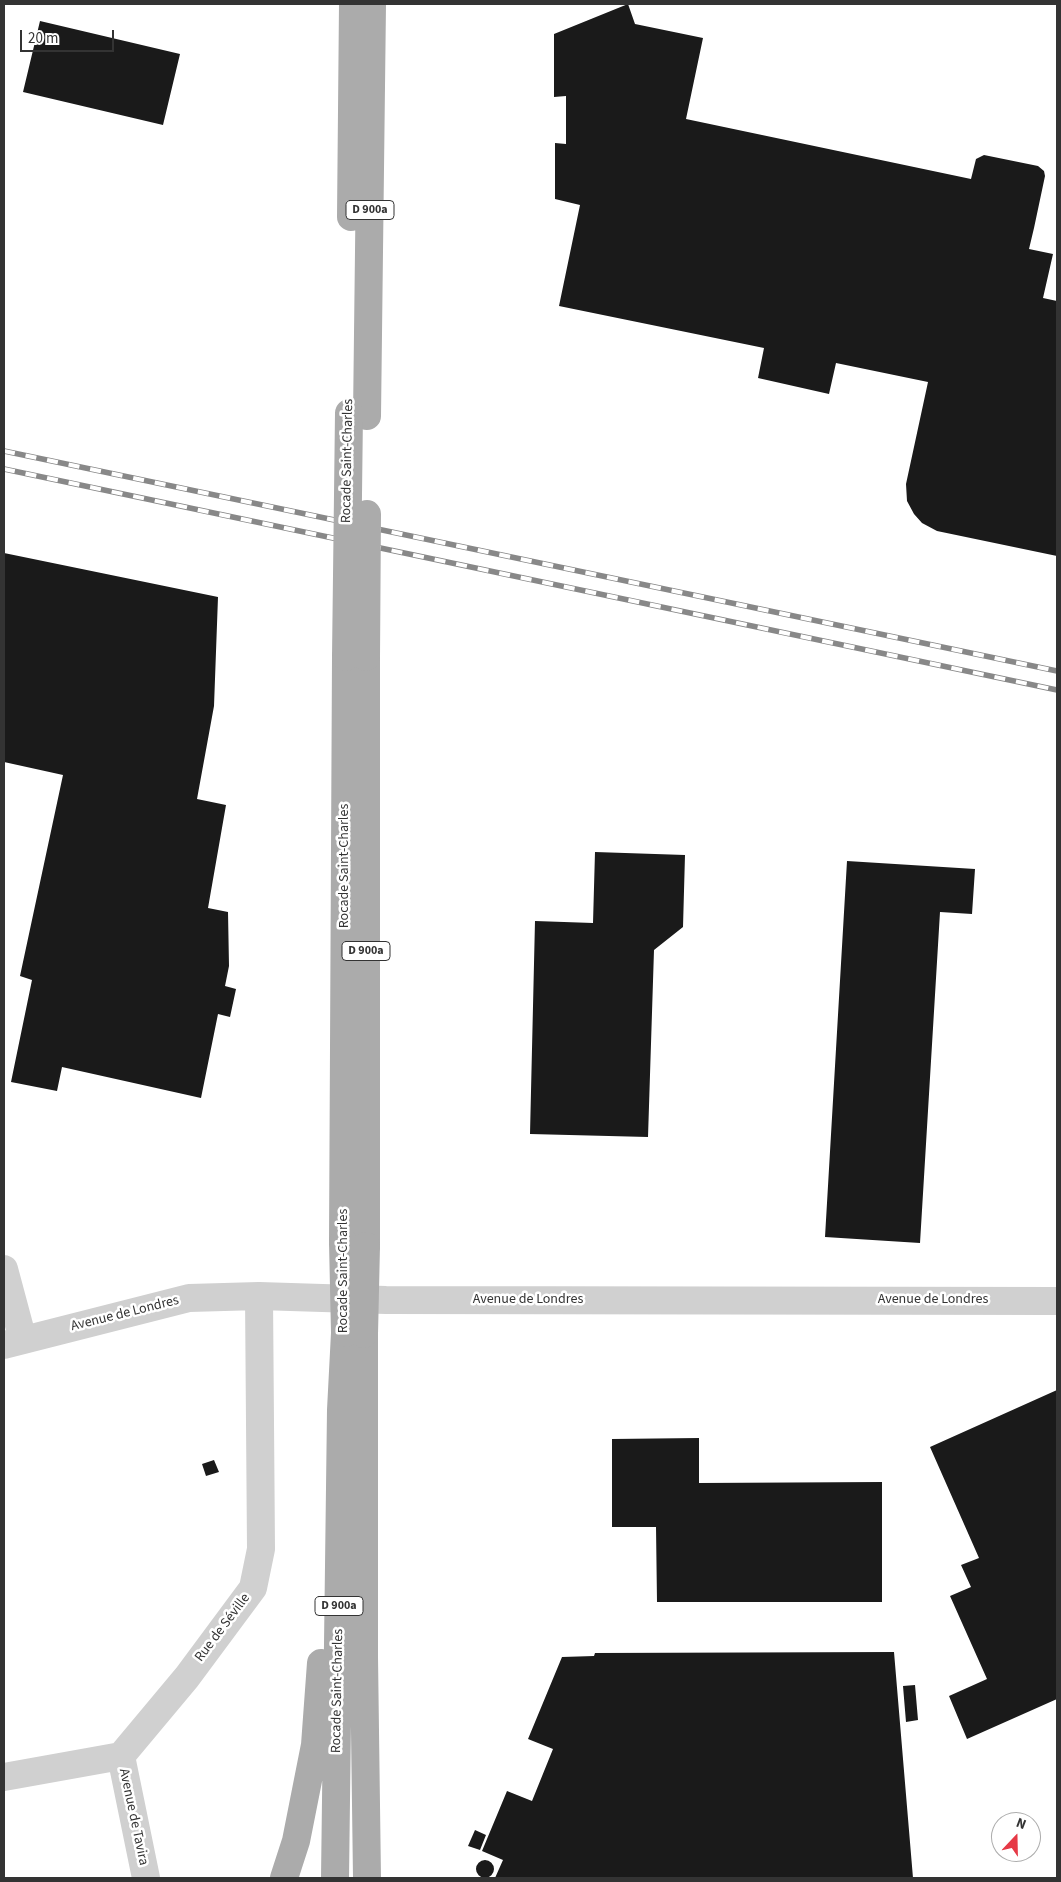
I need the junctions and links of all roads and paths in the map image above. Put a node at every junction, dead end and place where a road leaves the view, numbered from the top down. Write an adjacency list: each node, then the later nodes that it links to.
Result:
1 (353, 4): 3 (main road, Rocade Saint-Charles / D 900a)
2 (372, 4): 3 (main road, Rocade Saint-Charles / D 900a)
3 (358, 415): 7 (main road, Rocade Saint-Charles / D 900a, bridge)
4 (4, 1269): 8 (street)
5 (258, 1296): 6 (street, Avenue de Londres); 8 (street, Avenue de Londres); 10 (street, Rue de Séville)
6 (1057, 1301)
7 (354, 1333): 9 (main road, Rocade Saint-Charles / D 900a); 15 (main road, Rocade Saint-Charles / D 900a)
8 (13, 1342)
9 (341, 1410): 13 (main road); 14 (main road, Rocade Saint-Charles / D 900a)
10 (120, 1756): 11 (street); 12 (street, Avenue de Tavira)
11 (4, 1777)
12 (146, 1878)
13 (284, 1878)
14 (335, 1878)
15 (367, 1878)

